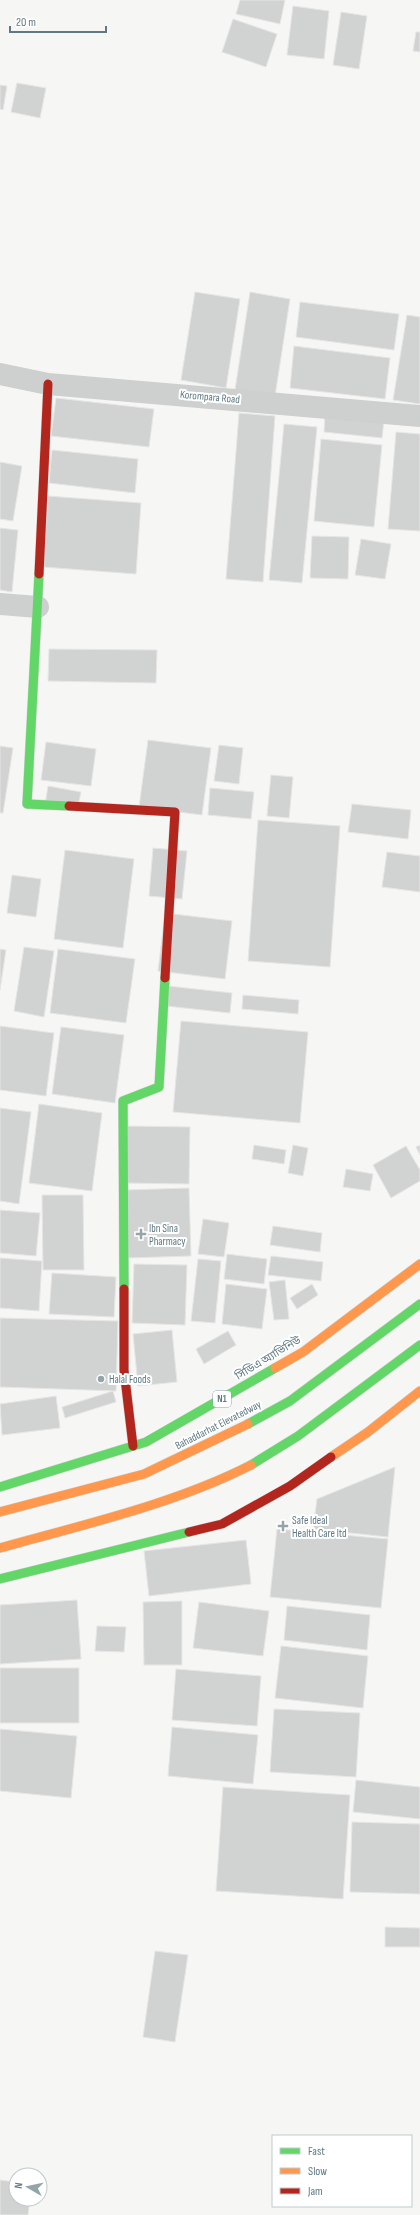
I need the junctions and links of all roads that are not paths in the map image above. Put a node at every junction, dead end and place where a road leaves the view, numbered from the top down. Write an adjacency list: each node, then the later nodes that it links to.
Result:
1 (0, 374): 2 (street, Korompara Road)
2 (48, 384): 3 (street, Korompara Road); 5 (main road)
3 (420, 416)
4 (0, 604): 5 (street)
5 (38, 607): 10 (main road)
6 (420, 1264): 10 (main road, সিডিএ অ্যাভিনিউ / N1)
7 (420, 1304): 12 (main road, Bahaddarhat Elevatedway)
8 (420, 1345): 13 (main road)
9 (420, 1391): 14 (main road)
10 (133, 1446): 11 (main road, সিডিএ অ্যাভিনিউ / N1)
11 (0, 1487)
12 (0, 1512)
13 (0, 1548)
14 (0, 1579)

